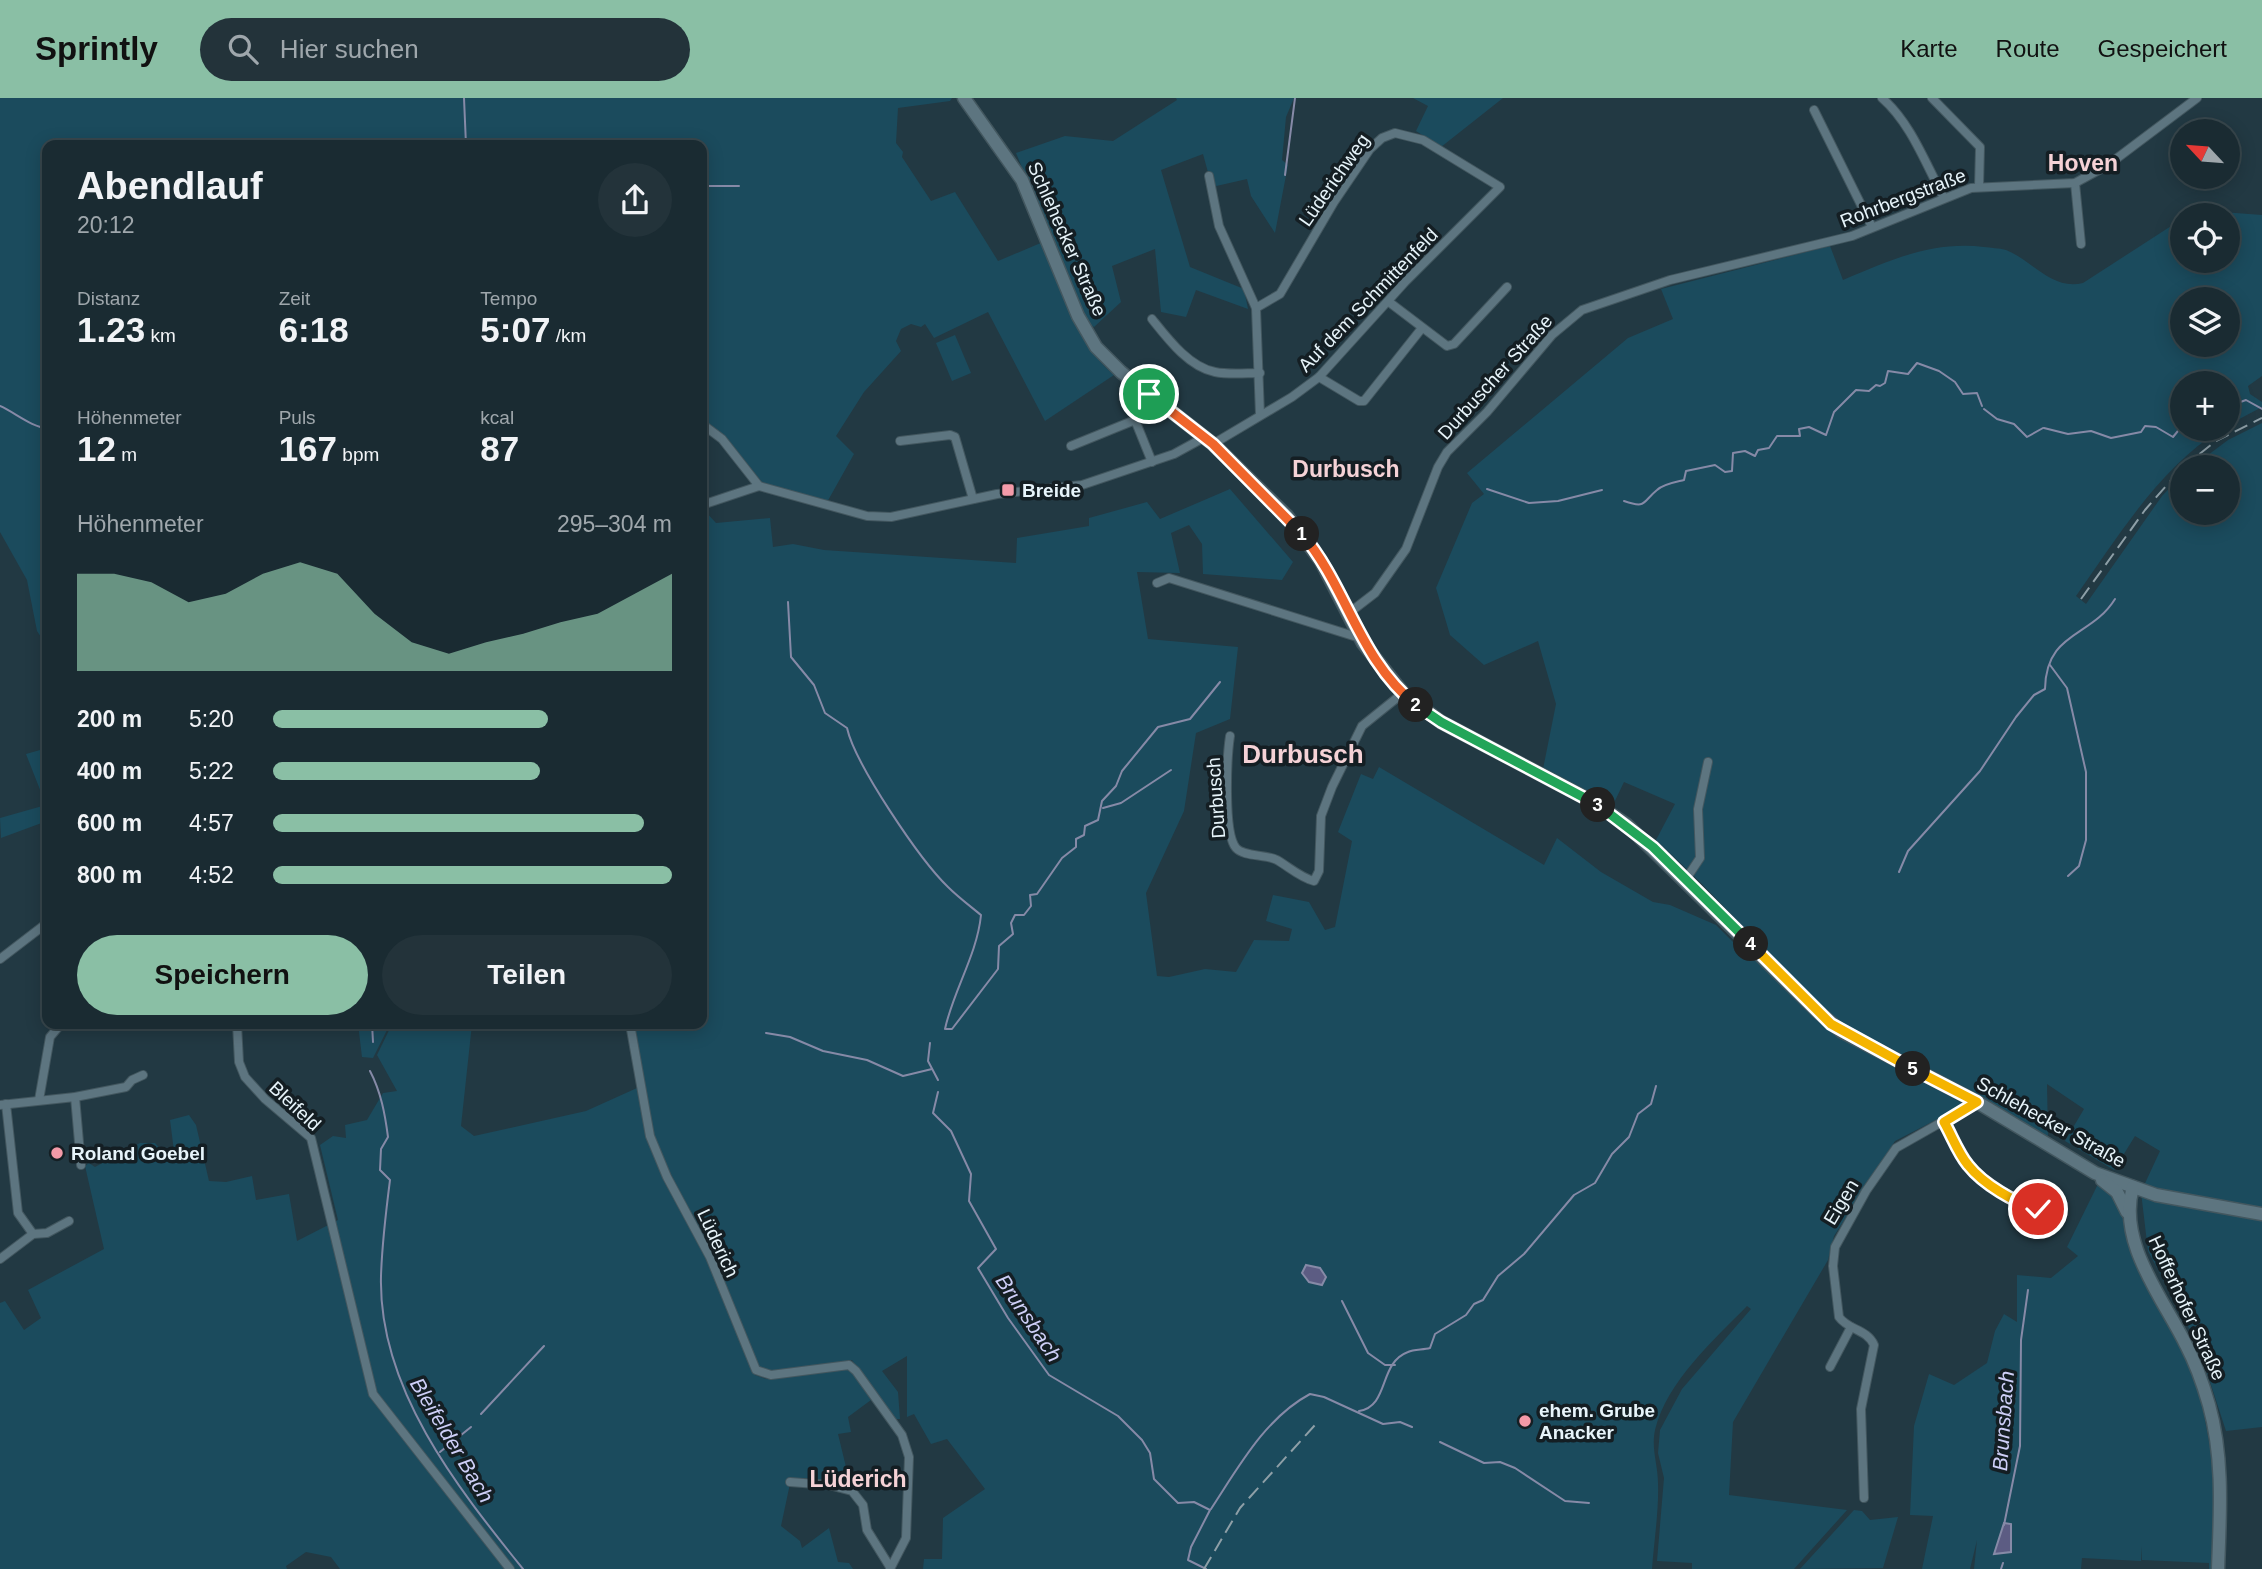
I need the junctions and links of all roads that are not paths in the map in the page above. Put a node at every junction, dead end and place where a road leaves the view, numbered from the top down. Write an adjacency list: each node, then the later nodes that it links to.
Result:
1 (964, 98): 23 (main road, Schlehecker Straße)
2 (1882, 98): 10 (street)
3 (1932, 98): 9 (street)
4 (2197, 98): 7 (street, Rohrbergstraße)
5 (1814, 110): 11 (street)
6 (1209, 176): 16 (street)
7 (2075, 183): 9 (street, Rohrbergstraße); 12 (street)
8 (1500, 187): 15 (street, Auf dem Schmittenfeld); 16 (street, Lüderichweg)
9 (1979, 187): 10 (street, Rohrbergstraße)
10 (1944, 198): 11 (street, Rohrbergstraße)
11 (1872, 227): 13 (street, Rohrbergstraße)
12 (2081, 244)
13 (1665, 282): 31 (street, Durbuscher Straße)
14 (1507, 287): 18 (street)
15 (1389, 302): 18 (street); 20 (street, Auf dem Schmittenfeld)
16 (1256, 308): 19 (street)
17 (1152, 319): 19 (street)
18 (1422, 328): 20 (street)
19 (1260, 373): 21 (street)
20 (1319, 377): 21 (street, Auf dem Schmittenfeld)
21 (1260, 415): 23 (street, Auf dem Schmittenfeld)
22 (707, 428): 27 (street)
23 (1209, 440): 26 (street, Auf dem Schmittenfeld); 31 (main road, Schlehecker Straße)
24 (900, 441): 28 (street)
25 (1071, 446): 26 (street)
26 (1152, 462): 28 (street, Auf dem Schmittenfeld)
27 (759, 486): 28 (street, Auf dem Schmittenfeld); 29 (street)
28 (973, 499)
29 (707, 503)
30 (1157, 583): 32 (street)
31 (1349, 613): 32 (main road, Schlehecker Straße)
32 (1360, 638): 33 (main road, Schlehecker Straße)
33 (1403, 693): 34 (street, Durbusch); 36 (main road, Schlehecker Straße)
34 (1230, 736)
35 (1708, 762): 36 (street)
36 (1686, 879): 45 (main road, Schlehecker Straße)
37 (42, 927): 38 (street)
38 (0, 959)
39 (57, 1029): 44 (street)
40 (237, 1029): 62 (street, Bleifeld)
41 (631, 1029): 61 (street, Lüderich)
42 (143, 1074): 43 (street)
43 (75, 1097): 44 (street); 48 (street)
44 (39, 1100): 46 (street)
45 (1977, 1102): 47 (street, Eigen); 49 (main road, Schlehecker Straße)
46 (3, 1104): 55 (street)
47 (1944, 1122): 51 (street); 57 (street, Eigen)
48 (81, 1166)
49 (2095, 1173): 50 (main road, Schlehecker Straße); 54 (main road)
50 (2133, 1187): 52 (main road, Schlehecker Straße); 54 (main road, Hofferhofer Straße)
51 (2049, 1191)
52 (2262, 1214)
53 (68, 1221): 55 (street)
54 (2131, 1222): 63 (main road, Hofferhofer Straße)
55 (33, 1234): 56 (street)
56 (0, 1259)
57 (1851, 1327): 58 (street); 60 (street, Eigen)
58 (1830, 1367)
59 (790, 1482): 61 (street)
60 (1864, 1498)
61 (890, 1568)
62 (510, 1569)
63 (2218, 1569)

